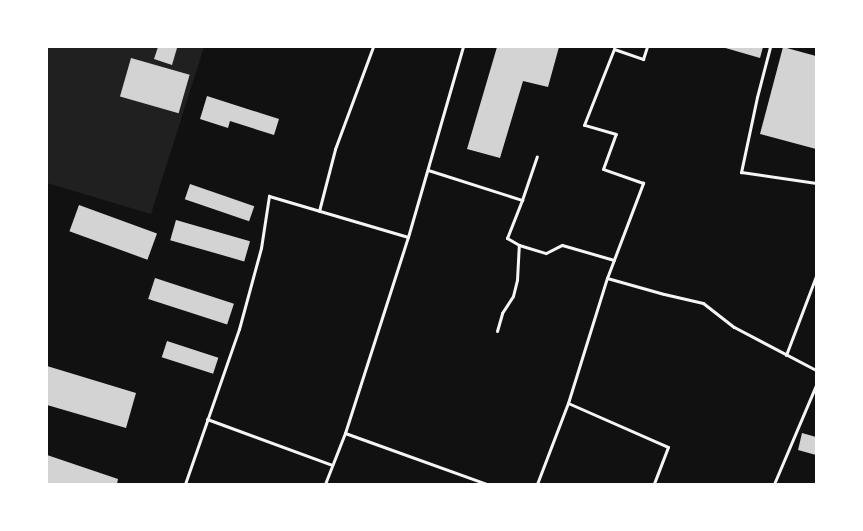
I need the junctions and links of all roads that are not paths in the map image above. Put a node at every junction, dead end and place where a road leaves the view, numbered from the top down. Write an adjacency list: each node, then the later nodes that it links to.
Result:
1 (373, 47): 9 (lane)
2 (463, 47): 6 (lane)
3 (647, 47): 12 (lane)
4 (770, 47): 7 (lane)
5 (537, 156): 8 (lane)
6 (428, 170): 8 (lane); 10 (lane)
7 (816, 183)
8 (522, 200): 11 (lane)
9 (319, 211): 10 (lane); 20 (lane)
10 (408, 237): 21 (lane)
11 (519, 245): 12 (lane); 15 (lane)
12 (614, 260): 14 (lane)
13 (816, 276): 16 (lane)
14 (607, 278): 16 (lane); 19 (lane)
15 (497, 331)
16 (786, 355): 17 (lane)
17 (816, 370)
18 (816, 385): 28 (lane)
19 (568, 403): 26 (lane); 27 (lane)
20 (207, 419): 22 (lane); 23 (lane)
21 (345, 434): 22 (lane); 25 (lane)
22 (332, 465): 24 (lane)
23 (185, 484)
24 (325, 484)
25 (487, 484)
26 (537, 484)
27 (654, 484)
28 (774, 484)

